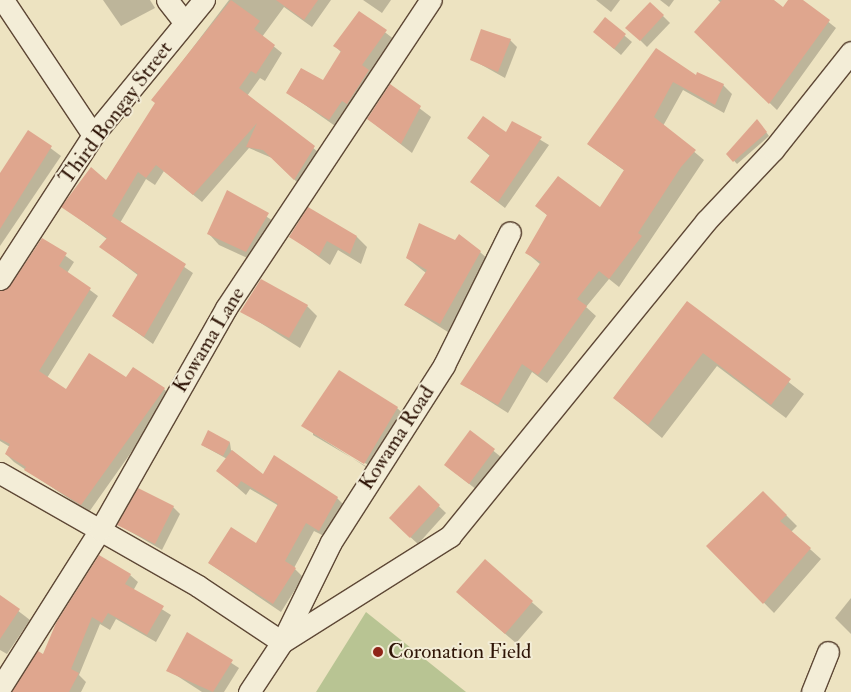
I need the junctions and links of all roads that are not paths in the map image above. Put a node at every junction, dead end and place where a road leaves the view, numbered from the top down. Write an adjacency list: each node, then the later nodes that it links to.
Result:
1 (3, 0): 7 (street)
2 (167, 0): 5 (street)
3 (204, 0): 5 (street, Third Bongay Street)
4 (431, 0): 11 (street, Kowama Lane)
5 (184, 22): 7 (street, Third Bongay Street)
6 (851, 52): 12 (street)
7 (93, 136): 9 (street, Third Bongay Street)
8 (510, 232): 12 (street, Kowama Road)
9 (0, 279)
10 (0, 473): 11 (street)
11 (100, 530): 12 (street); 14 (street, Kowama Lane)
12 (282, 642): 15 (street, Kowama Road)
13 (828, 652): 16 (street)
14 (0, 688)
15 (249, 692)
16 (812, 692)

